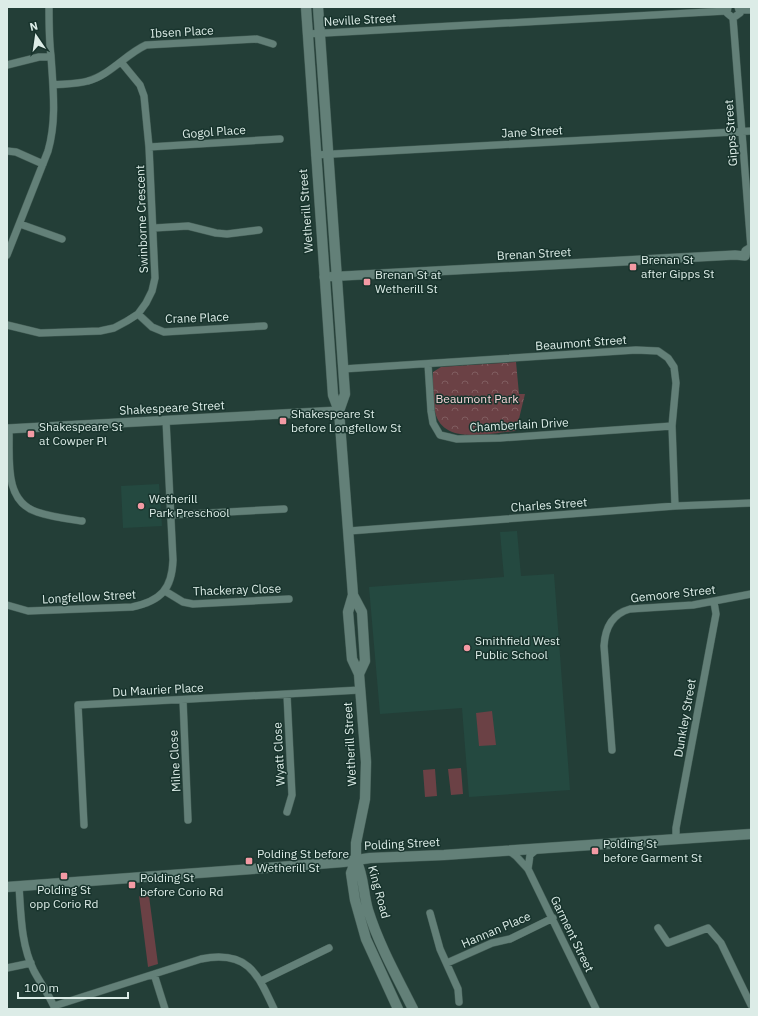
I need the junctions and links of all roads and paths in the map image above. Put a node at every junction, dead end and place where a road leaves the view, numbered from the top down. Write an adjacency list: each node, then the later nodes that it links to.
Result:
1 (49, 7): 11 (street)
2 (306, 7): 9 (main road, Wetherill Street)
3 (318, 7): 8 (main road, Wetherill Street)
4 (727, 9): 7 (street); 8 (street, Neville Street)
5 (739, 9): 6 (street); 7 (street)
6 (751, 10)
7 (734, 18): 16 (street, Gipps Street)
8 (320, 33): 9 (street, Neville Street); 20 (main road, Wetherill Street)
9 (307, 34): 21 (main road, Wetherill Street)
10 (273, 44): 12 (street, Ibsen Place)
11 (51, 57): 13 (street); 14 (street)
12 (121, 62): 14 (street, Ibsen Place); 18 (street, Swinborne Crescent)
13 (7, 64)
14 (54, 85): 22 (street)
15 (751, 131): 16 (street, Jane Street)
16 (742, 132): 20 (street, Jane Street); 27 (street, Gipps Street)
17 (280, 139): 18 (street, Gogol Place)
18 (149, 147): 24 (street, Swinborne Crescent)
19 (7, 151): 22 (street)
20 (328, 154): 21 (street, Jane Street); 30 (main road, Wetherill Street)
21 (315, 155): 31 (main road, Wetherill Street)
22 (43, 164): 23 (street)
23 (20, 224): 26 (street); 28 (street)
24 (154, 228): 25 (street); 32 (street, Swinborne Crescent)
25 (259, 230)
26 (62, 239)
27 (751, 248): 29 (street)
28 (7, 255)
29 (748, 259): 30 (street, Brenan Street)
30 (337, 276): 31 (street, Brenan Street); 36 (main road, Wetherill Street)
31 (324, 277): 37 (main road, Wetherill Street)
32 (138, 314): 33 (street, Swinborne Crescent); 34 (street, Crane Place)
33 (7, 325)
34 (264, 326)
35 (428, 364): 36 (street, Beaumont Street); 39 (street, Chamberlain Drive); 39 (street, Beaumont Street)
36 (344, 369): 37 (main road, Wetherill Street)
37 (339, 411): 38 (street, Shakespeare Street); 46 (main road, Wetherill Street)
38 (166, 420): 40 (street, Shakespeare Street); 44 (street)
39 (672, 426): 42 (street, Beaumont Street)
40 (8, 429): 45 (street)
41 (751, 502): 42 (street, Charles Street)
42 (676, 506): 46 (street, Charles Street)
43 (284, 510): 44 (street)
44 (171, 515): 47 (street)
45 (82, 521)
46 (349, 531): 52 (main road, Wetherill Street)
47 (165, 591): 49 (street, Thackeray Close); 51 (street, Longfellow Street)
48 (751, 594): 50 (street, Gemoore Street)
49 (289, 599)
50 (714, 602): 55 (street, Gemoore Street); 60 (street, Dunkley Street)
51 (7, 605)
52 (360, 690): 53 (street, Du Maurier Place); 63 (main road, Wetherill Street)
53 (287, 695): 54 (street, Du Maurier Place); 56 (street, Wyatt Close)
54 (183, 700): 57 (street, Milne Close); 58 (street, Du Maurier Place)
55 (612, 750)
56 (287, 812)
57 (188, 820)
58 (84, 825)
59 (751, 834): 60 (main road, Polding Street)
60 (676, 839): 61 (main road, Polding Street)
61 (538, 848): 62 (main road, Polding Street); 64 (street)
62 (508, 850): 63 (main road, Polding Street); 64 (street, Garment Street)
63 (356, 860): 65 (main road, Polding Street); 81 (main road, King Road); 82 (main road, King Road)
64 (528, 868): 68 (street, Garment Street)
65 (19, 886): 66 (main road, Polding Street); 71 (street)
66 (7, 887)
67 (430, 913): 72 (street)
68 (553, 918): 72 (street, Hannan Place); 83 (street, Garment Street)
69 (658, 928): 77 (street)
70 (330, 948): 75 (street)
71 (31, 963): 73 (street); 78 (street)
72 (447, 963): 76 (street)
73 (7, 968)
74 (154, 974): 75 (street); 78 (street); 79 (street)
75 (261, 981): 80 (street)
76 (459, 1002)
77 (751, 1005)
78 (55, 1008)
79 (165, 1009)
80 (274, 1009)
81 (398, 1009)
82 (413, 1009)
83 (596, 1009)

